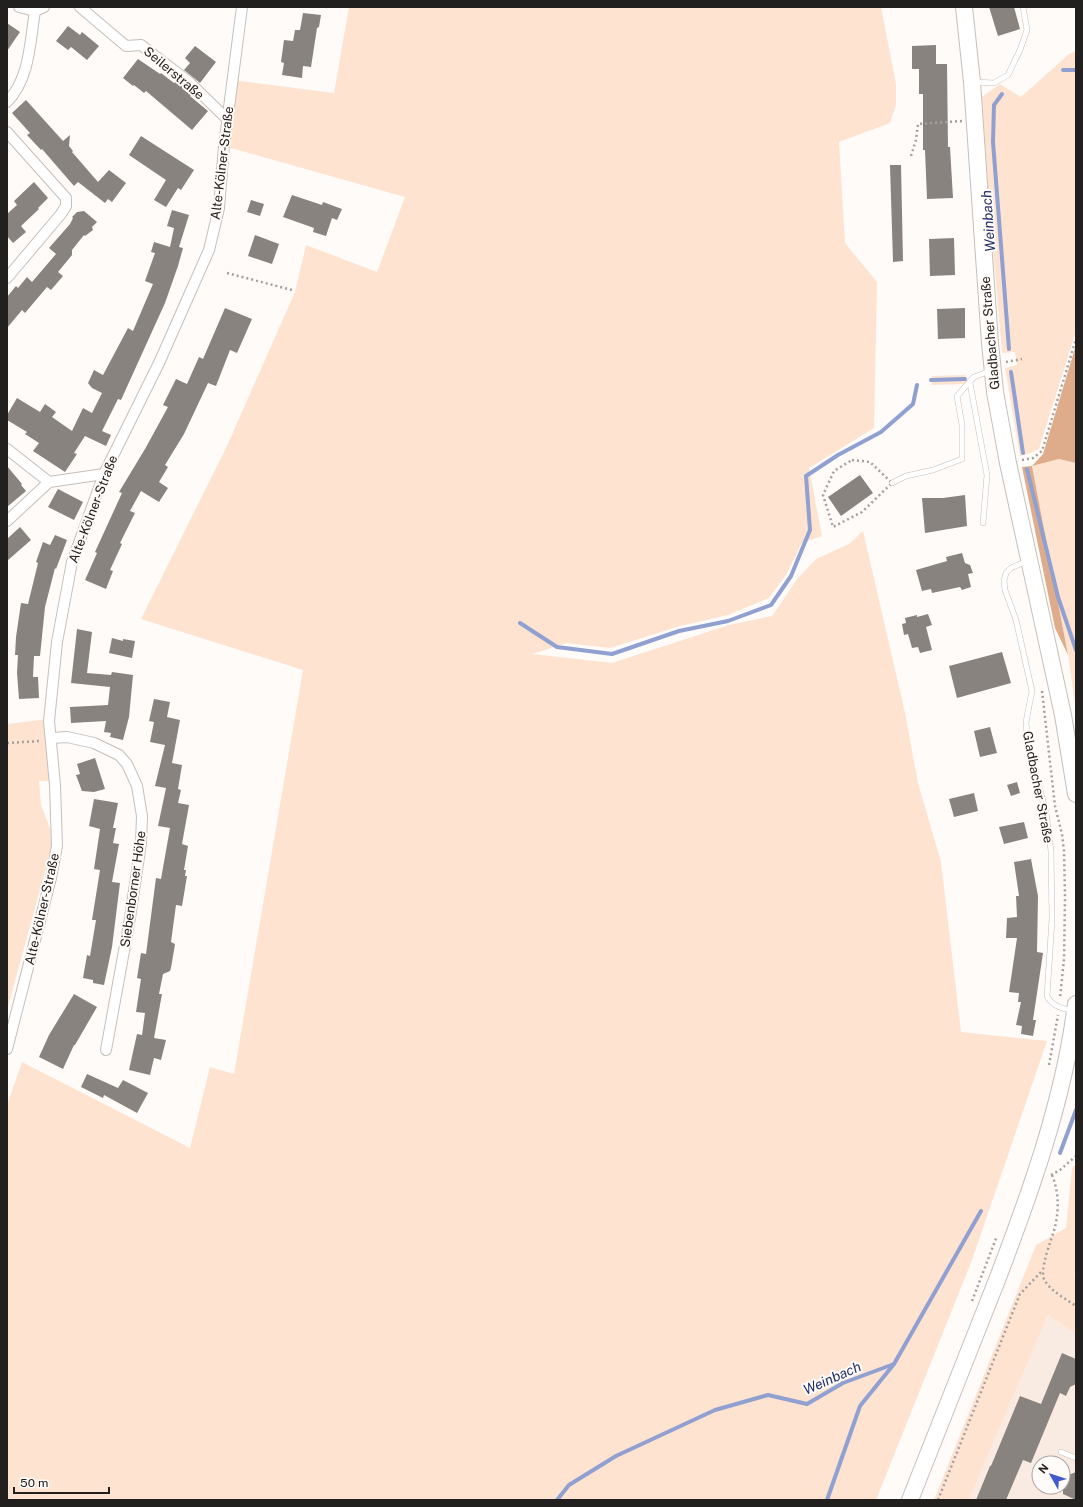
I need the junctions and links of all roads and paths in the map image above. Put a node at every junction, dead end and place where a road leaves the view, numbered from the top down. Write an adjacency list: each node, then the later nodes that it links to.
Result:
1 (19, 7): 6 (street)
2 (80, 7): 9 (street, Seilerstraße)
3 (242, 7): 9 (street, Alte-Kölner-Straße)
4 (964, 7): 7 (main road, Gladbacher Straße)
5 (1023, 7): 7 (lane)
6 (40, 9): 8 (street)
7 (972, 82): 10 (main road, Gladbacher Straße)
8 (7, 102)
9 (227, 119): 21 (street, Alte-Kölner-Straße)
10 (974, 120): 12 (path); 17 (main road, Gladbacher Straße)
11 (7, 132): 14 (street)
12 (911, 156)
13 (227, 273): 15 (path)
14 (7, 278)
15 (292, 290)
16 (1076, 339): 20 (path)
17 (992, 370): 18 (lane); 20 (main road, Gladbacher Straße)
18 (970, 383): 23 (lane); 25 (lane)
19 (7, 449): 22 (street)
20 (1008, 463): 26 (main road, Gladbacher Straße)
21 (104, 474): 22 (street); 28 (street, Alte-Kölner-Straße)
22 (49, 482): 24 (street)
23 (892, 482): 23 (path)
24 (7, 520)
25 (983, 523)
26 (1029, 561): 30 (main road, Gladbacher Straße); 32 (lane, Gladbacher Straße)
27 (1041, 686): 32 (path)
28 (51, 740): 29 (path); 33 (street, Alte-Kölner-Straße); 34 (street, Siebenborner Höhe)
29 (7, 743)
30 (1076, 794)
31 (1076, 1007): 32 (lane); 38 (main road)
32 (1059, 1008): 35 (path)
33 (7, 1050)
34 (106, 1050)
35 (1049, 1067)
36 (1076, 1156): 37 (path)
37 (1052, 1175): 38 (path); 40 (path)
38 (1033, 1181): 45 (main road)
39 (997, 1235): 41 (path)
40 (1042, 1271): 42 (path); 46 (path)
41 (972, 1301)
42 (1076, 1306)
43 (1061, 1452): 44 (lane)
44 (1076, 1458)
45 (910, 1500)
46 (938, 1500)

